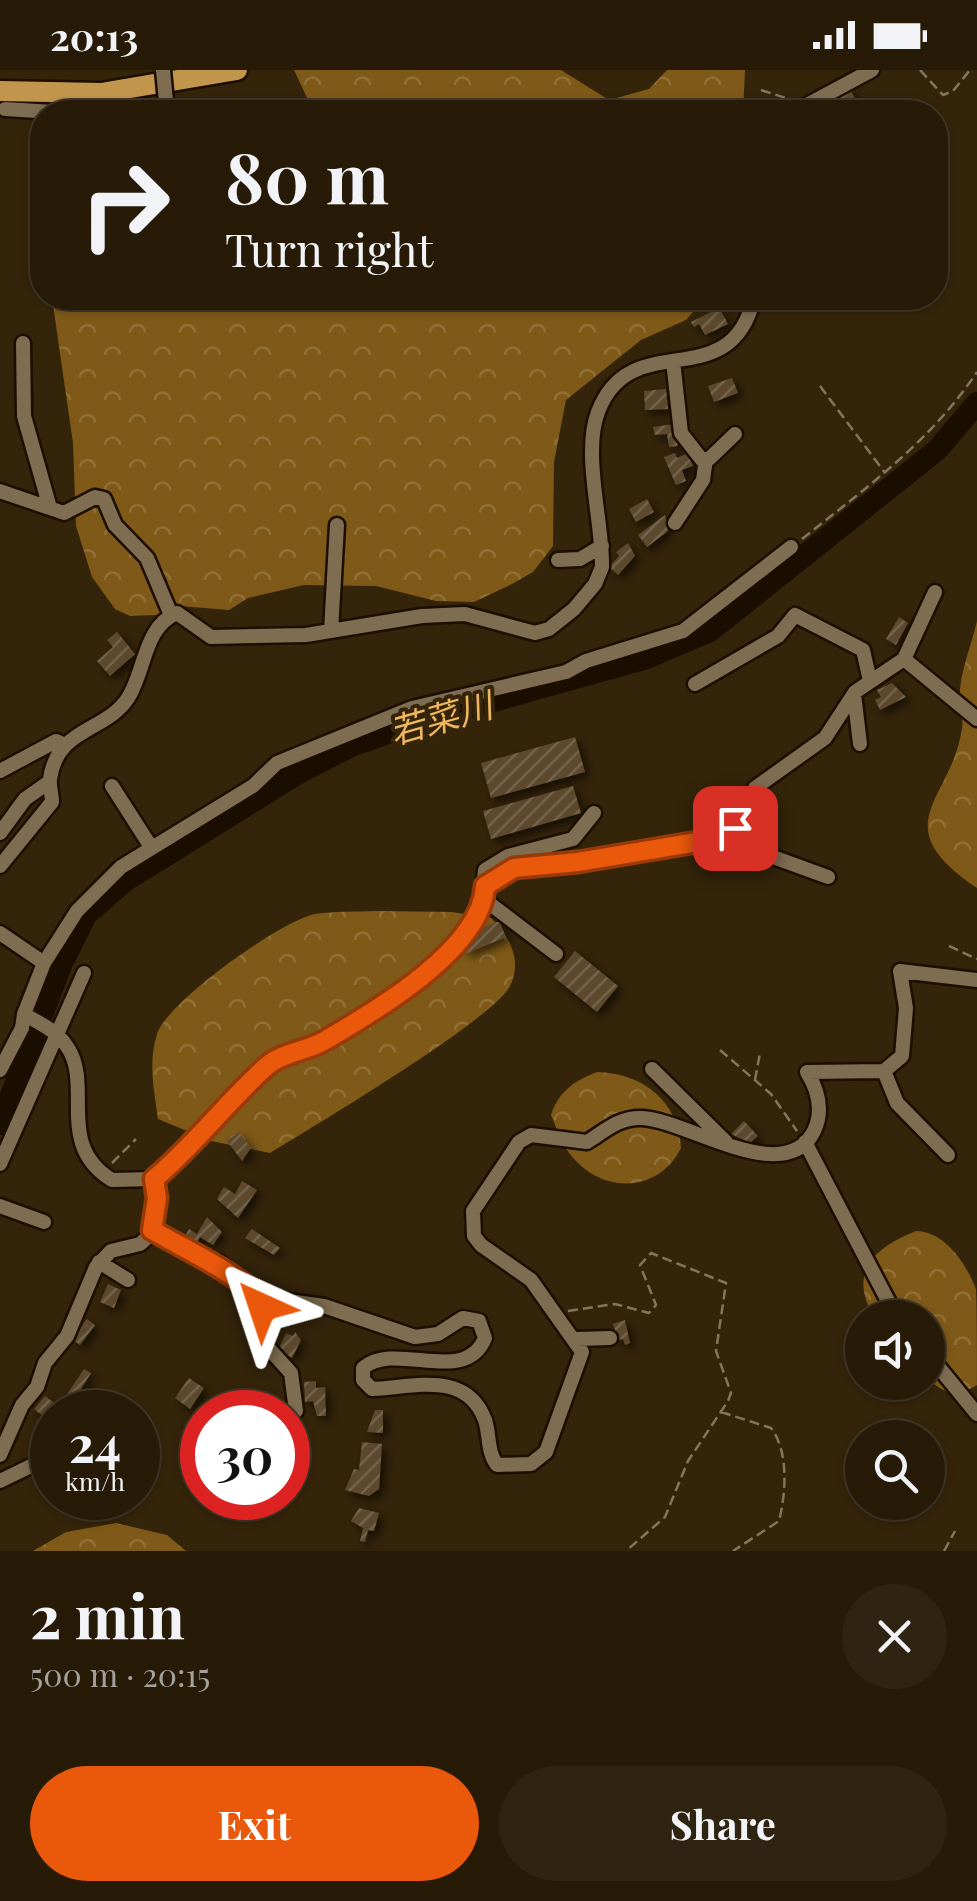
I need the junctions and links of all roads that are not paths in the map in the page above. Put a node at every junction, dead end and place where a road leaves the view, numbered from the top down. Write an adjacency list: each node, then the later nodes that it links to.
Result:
1 (164, 70): 5 (street, bridge)
2 (237, 70): 4 (highway)
3 (872, 70): 6 (street)
4 (2, 100): 7 (street)
5 (165, 100)
6 (816, 100)
7 (30, 107)
8 (751, 310): 10 (street)
9 (23, 344): 14 (street)
10 (673, 361): 12 (street); 17 (street)
11 (735, 434): 12 (street)
12 (706, 460): 15 (street)
13 (0, 491): 14 (street)
14 (50, 508): 21 (street)
15 (675, 523)
16 (337, 525): 22 (street)
17 (602, 546): 19 (street); 22 (street)
18 (791, 547): 36 (street)
19 (558, 560)
20 (935, 592): 23 (street)
21 (171, 615): 22 (street); 29 (street)
22 (331, 631)
23 (904, 659): 24 (street); 27 (street)
24 (870, 682): 25 (street); 26 (street)
25 (694, 684)
26 (854, 694): 28 (street); 35 (street)
27 (977, 719)
28 (860, 744)
29 (65, 745): 30 (street); 31 (street)
30 (0, 770)
31 (49, 782): 34 (street); 37 (street)
32 (112, 786): 36 (street)
33 (594, 813): 39 (street)
34 (0, 833)
35 (730, 835): 38 (street); 39 (street)
36 (151, 847): 42 (street)
37 (0, 866)
38 (828, 877)
39 (485, 894): 41 (street); 54 (street)
40 (0, 932): 42 (street)
41 (556, 954)
42 (44, 963): 45 (street)
43 (84, 973): 46 (street)
44 (977, 980): 49 (street)
45 (25, 1015): 46 (street); 47 (street)
46 (54, 1032): 53 (street); 54 (street)
47 (0, 1070)
48 (652, 1070): 51 (street)
49 (884, 1071): 50 (street); 52 (street)
50 (805, 1142): 51 (street); 61 (street)
51 (728, 1144): 63 (street)
52 (948, 1155)
53 (0, 1164)
54 (154, 1179): 57 (street)
55 (0, 1206): 56 (street)
56 (44, 1222)
57 (152, 1230): 58 (street); 60 (street)
58 (100, 1262): 59 (street); 67 (street)
59 (128, 1280)
60 (260, 1297): 63 (street); 65 (street)
61 (888, 1300)
62 (610, 1338): 63 (street)
63 (576, 1339)
64 (945, 1375): 66 (street)
65 (293, 1390)
66 (977, 1414)
67 (0, 1455)
68 (30, 1466): 69 (street)
69 (0, 1481)

